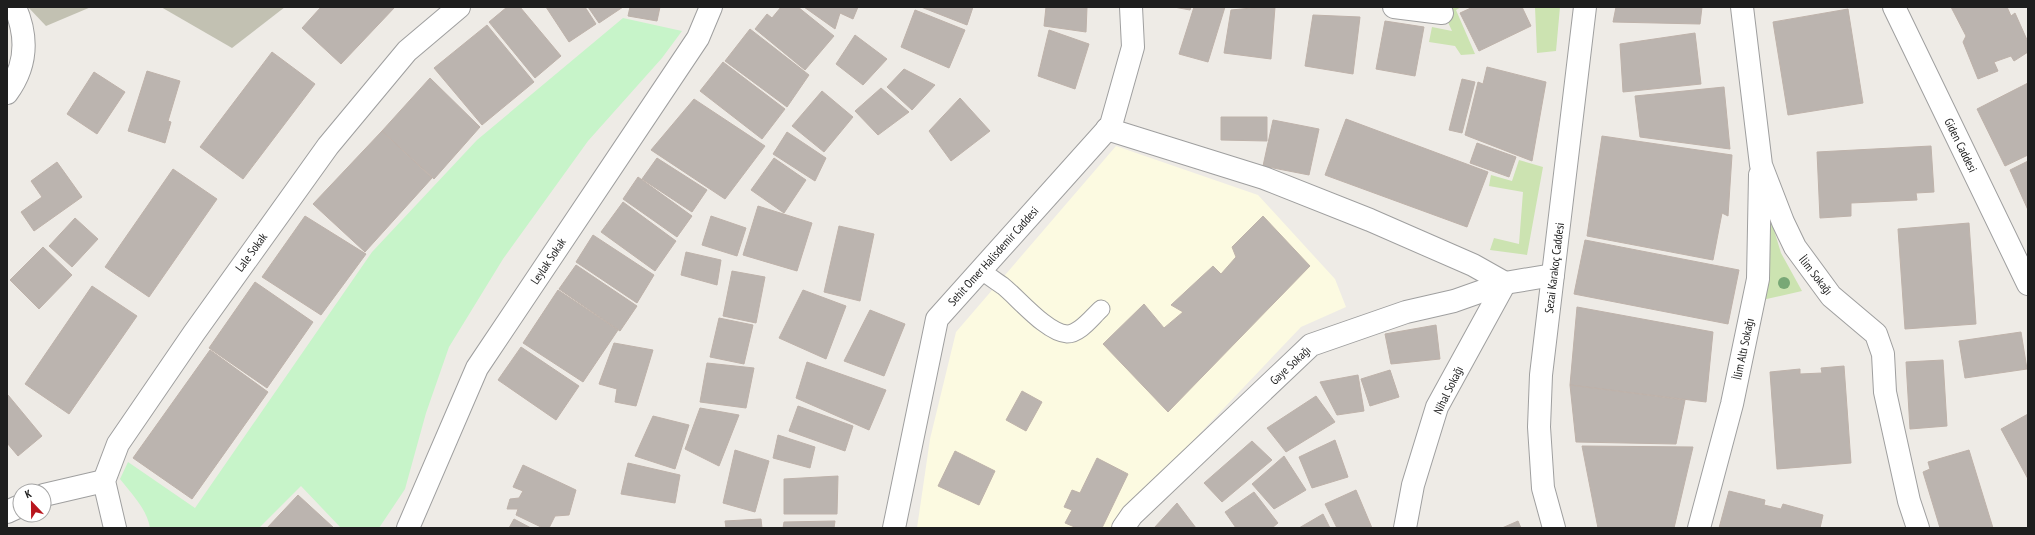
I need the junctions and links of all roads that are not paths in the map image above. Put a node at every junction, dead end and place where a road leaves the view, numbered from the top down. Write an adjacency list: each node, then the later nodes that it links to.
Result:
1 (14, 7): 10 (street)
2 (459, 7): 18 (street, Lale Sokak)
3 (711, 7): 21 (street, Leylak Sokak)
4 (1131, 7): 11 (street, Sehit Omer Halisdemir Caddesi)
5 (1394, 7): 9 (street)
6 (1585, 7): 14 (street, Sezai Karakoç Caddesi)
7 (1742, 7): 12 (street, İlim Sokağı)
8 (1894, 7): 16 (street, Giden Caddesi)
9 (1442, 13)
10 (7, 93)
11 (1107, 129): 13 (street, Sehit Omer Halisdemir Caddesi); 15 (street)
12 (1761, 165): 26 (street, İlim Altı Sokağı); 27 (street, İlim Sokağı)
13 (981, 270): 17 (lane); 22 (street, Sehit Omer Halisdemir Caddesi)
14 (1553, 275): 15 (street, Gaye Sokağı); 25 (street, Sezai Karakoç Caddesi)
15 (1505, 283): 23 (street, Gaye Sokağı); 24 (street, Nihal Sokağı)
16 (2028, 284)
17 (1101, 309)
18 (104, 481): 19 (street); 20 (street)
19 (52, 493)
20 (115, 528)
21 (408, 528)
22 (894, 528)
23 (1123, 528)
24 (1405, 528)
25 (1554, 528)
26 (1699, 528)
27 (1918, 528)

